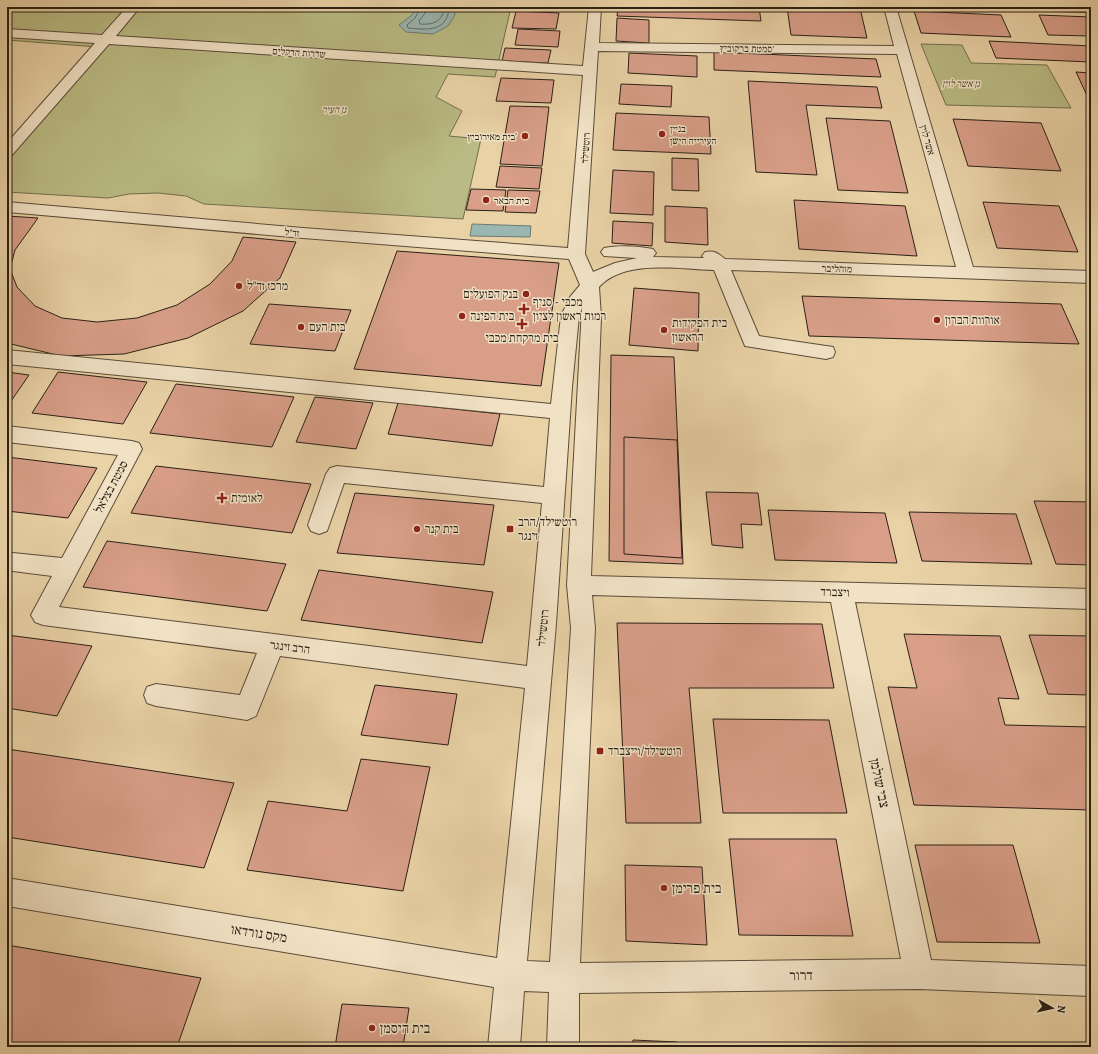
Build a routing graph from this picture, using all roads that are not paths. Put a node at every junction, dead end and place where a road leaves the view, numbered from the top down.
1 (134, 7) edge
2 (595, 7) edge
3 (890, 7) edge
4 (1051, 7) edge
5 (1091, 8) edge
6 (7, 33) edge
7 (106, 40) junction
8 (592, 47) junction
9 (903, 50) junction
10 (591, 71) junction
11 (7, 152) edge
12 (7, 207) edge
13 (610, 252) dead end
14 (576, 254) junction
15 (720, 264) junction
16 (966, 273) junction
17 (1091, 277) edge
18 (590, 287) junction
19 (826, 352) dead end
20 (7, 357) edge
21 (560, 412) junction
22 (7, 434) edge
23 (554, 496) junction
24 (319, 525) dead end
25 (13, 562) dead end
26 (68, 568) junction
27 (579, 585) junction
28 (841, 592) junction
29 (1091, 599) edge
30 (43, 616) joint
31 (272, 645) junction
32 (538, 679) junction
33 (156, 695) dead end
34 (7, 892) edge
35 (919, 974) junction
36 (510, 975) junction
37 (564, 978) junction
38 (1091, 981) edge
39 (504, 1047) edge
40 (563, 1047) edge

1 - 7 street
2 - 8 street, רוטשילד
3 - 9 street, אשר לוין
4 - 5 street
6 - 7 street, שדרות הדקלים
7 - 10 street, שדרות הדקלים
7 - 11 street
8 - 9 street, סמטת ברקוביץ'
8 - 10 street, רוטשילד
9 - 16 street, אשר לוין
10 - 14 street, רוטשילד
12 - 14 street, זד"ל
13 - 15 street
14 - 18 street, רוטשילד
15 - 16 street, מוהליבר
15 - 18 street, מוהליבר
15 - 19 street
16 - 17 street, מוהליבר
18 - 21 street, רוטשילד
18 - 27 street, רוטשילד
20 - 21 street
21 - 23 street, רוטשילד
22 - 26 street, סמטת בצלאל
23 - 24 street
23 - 32 street, רוטשילד
25 - 26 street
26 - 30 street, סמטת בצלאל
27 - 28 street, ויצברד
27 - 37 street, רוטשילד
28 - 29 street, ויצברד
28 - 35 street, צבי שולמן
30 - 31 street, הרב זינגר
31 - 32 street, הרב זינגר
31 - 33 street
32 - 36 street, רוטשילד
34 - 36 street, מקס נורדאו
35 - 37 street, דרור
35 - 38 street, דרור
36 - 37 street, דרור
36 - 39 street, רוטשילד
37 - 40 street, רוטשילד

